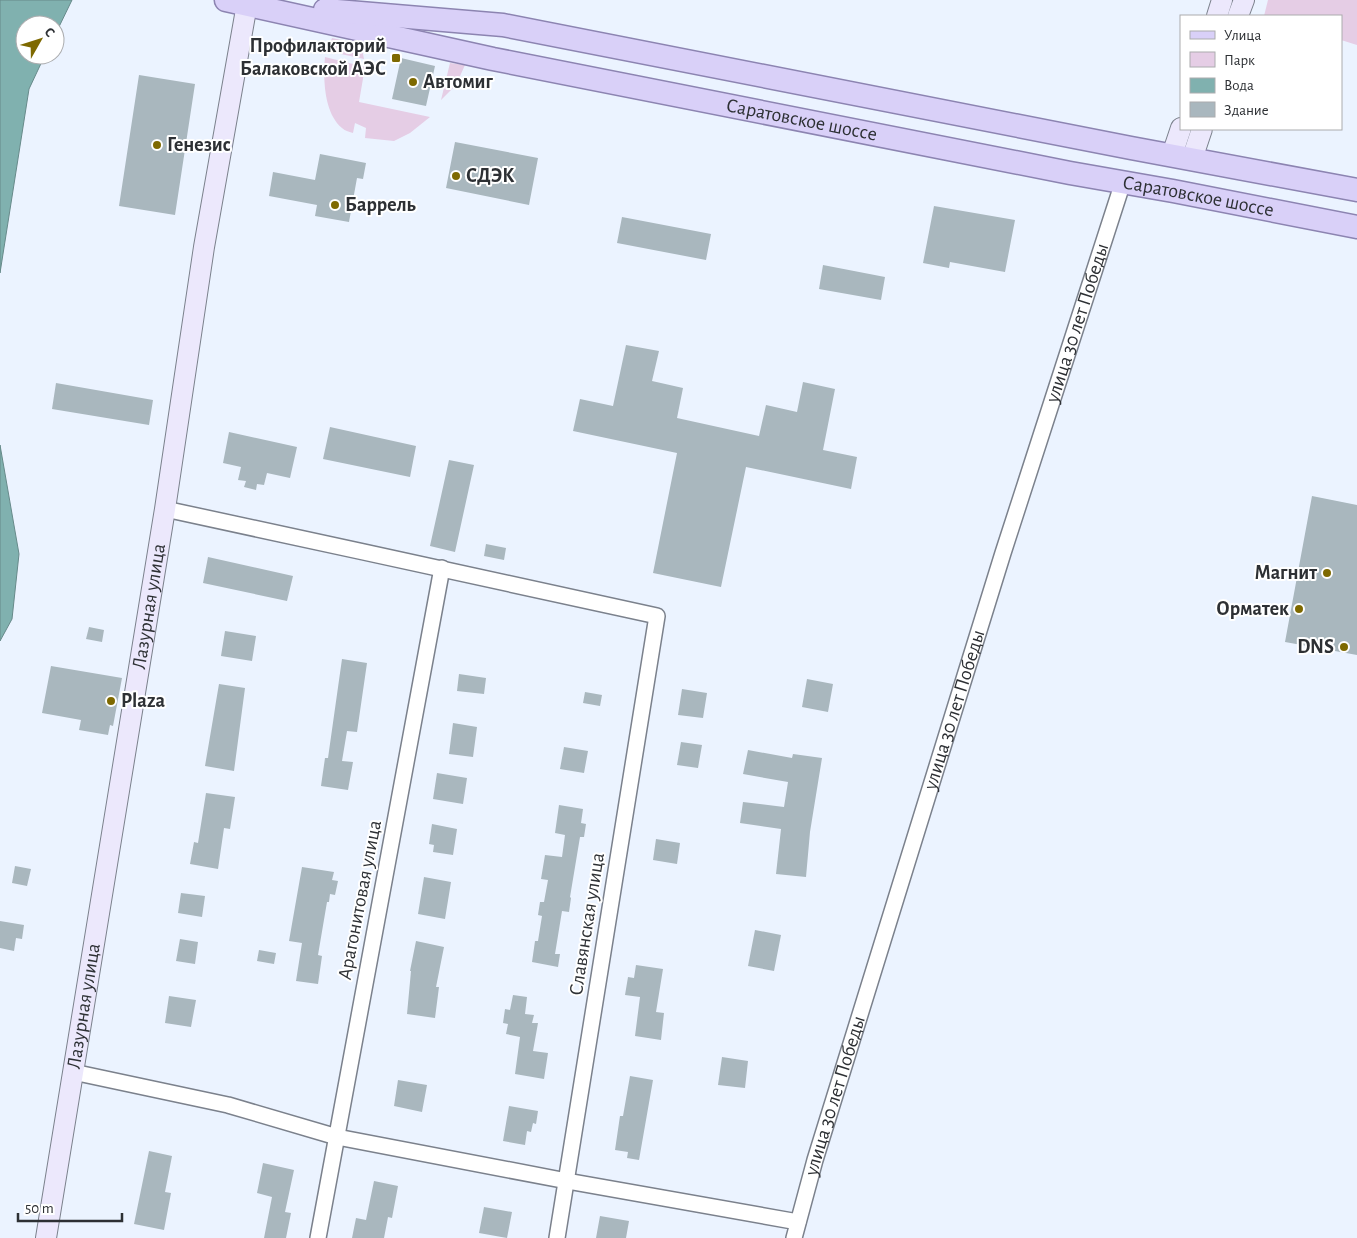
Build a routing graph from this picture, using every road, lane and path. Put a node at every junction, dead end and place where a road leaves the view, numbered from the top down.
1 (1222, 0) edge
2 (1244, 0) edge
3 (236, 2) edge
4 (1217, 15) edge
5 (1238, 15) edge
6 (376, 23) junction
7 (1181, 130) edge
8 (1201, 130) edge
9 (1182, 157) junction
10 (1124, 182) junction
11 (1357, 190) edge
12 (1173, 191) junction
13 (1357, 227) edge
14 (166, 509) junction
15 (442, 568) junction
16 (73, 1072) junction
17 (337, 1137) junction
18 (567, 1181) junction
19 (798, 1222) junction
20 (46, 1238) edge
21 (318, 1238) edge
22 (557, 1238) edge
23 (794, 1238) edge

1 - 4 street
2 - 5 street
3 - 6 main road, Саратовское шоссе
3 - 14 street, Лазурная улица
6 - 9 main road, Саратовское шоссе
6 - 10 main road, Саратовское шоссе
7 - 9 street
8 - 9 street
9 - 11 main road, Саратовское шоссе
9 - 12 main road
10 - 12 main road, Саратовское шоссе
10 - 19 street, улица 30 лет Победы
12 - 13 main road, Саратовское шоссе
14 - 15 street
14 - 16 street, Лазурная улица
15 - 17 street, Арагонитовая улица
15 - 18 street, Славянская улица
16 - 17 street
16 - 20 street, Лазурная улица
17 - 18 street
17 - 21 street, Арагонитовая улица
18 - 19 street
18 - 22 street, Славянская улица
19 - 23 street, улица 30 лет Победы

